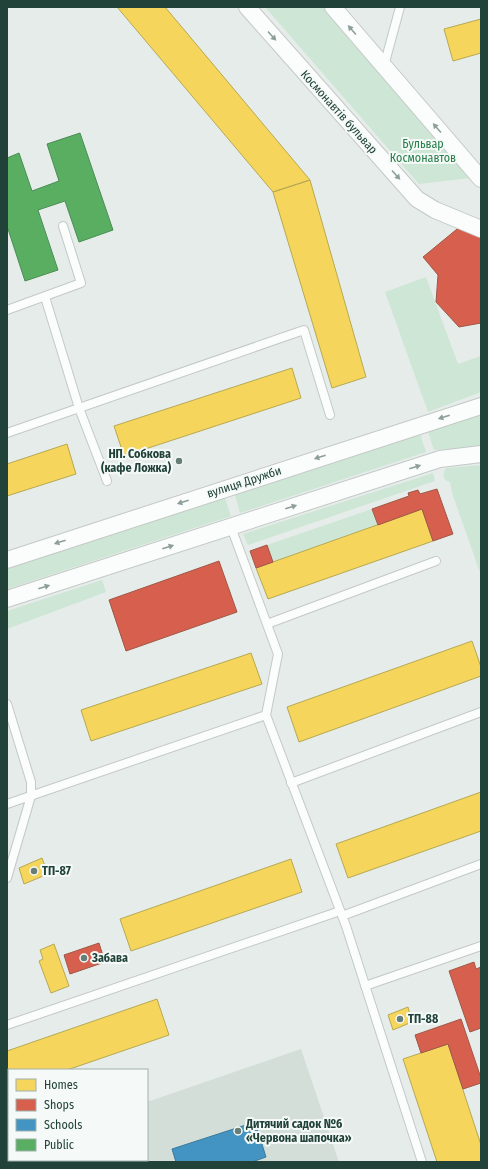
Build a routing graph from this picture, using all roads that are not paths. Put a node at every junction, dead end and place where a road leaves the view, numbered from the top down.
1 (246, 7) edge
2 (333, 7) edge
3 (400, 7) edge
4 (384, 66) junction
5 (481, 179) edge
6 (63, 226) dead end
7 (481, 229) edge
8 (45, 297) junction
9 (7, 310) edge
10 (481, 406) edge
11 (79, 408) junction
12 (330, 415) dead end
13 (7, 433) edge
14 (481, 454) edge
15 (107, 481) dead end
16 (231, 527) junction
17 (7, 560) edge
18 (436, 561) dead end
19 (7, 599) edge
20 (267, 624) junction
21 (7, 704) edge
22 (481, 712) edge
23 (266, 715) junction
24 (291, 783) junction
25 (31, 796) junction
26 (7, 804) edge
27 (481, 864) edge
28 (7, 878) edge
29 (341, 913) junction
30 (481, 946) edge
31 (365, 986) junction
32 (7, 1025) edge
33 (422, 1162) edge

1 -> 7 street, Космонавтів бульвар
4 -> 2 street
3 - 4 lane
5 -> 4 street
6 - 8 lane
8 - 9 lane
8 - 11 lane
10 -> 17 street, вулиця Дружби
11 - 12 lane
11 - 13 lane
11 - 15 lane
16 -> 14 street
19 -> 16 street
16 - 20 lane
18 - 20 lane
20 - 23 lane
21 - 25 lane
22 - 24 lane
23 - 24 lane
23 - 25 lane
24 - 29 lane
25 - 26 lane
25 - 28 lane
27 - 29 lane
29 - 31 lane
29 - 32 lane
30 - 31 lane
31 - 33 lane

